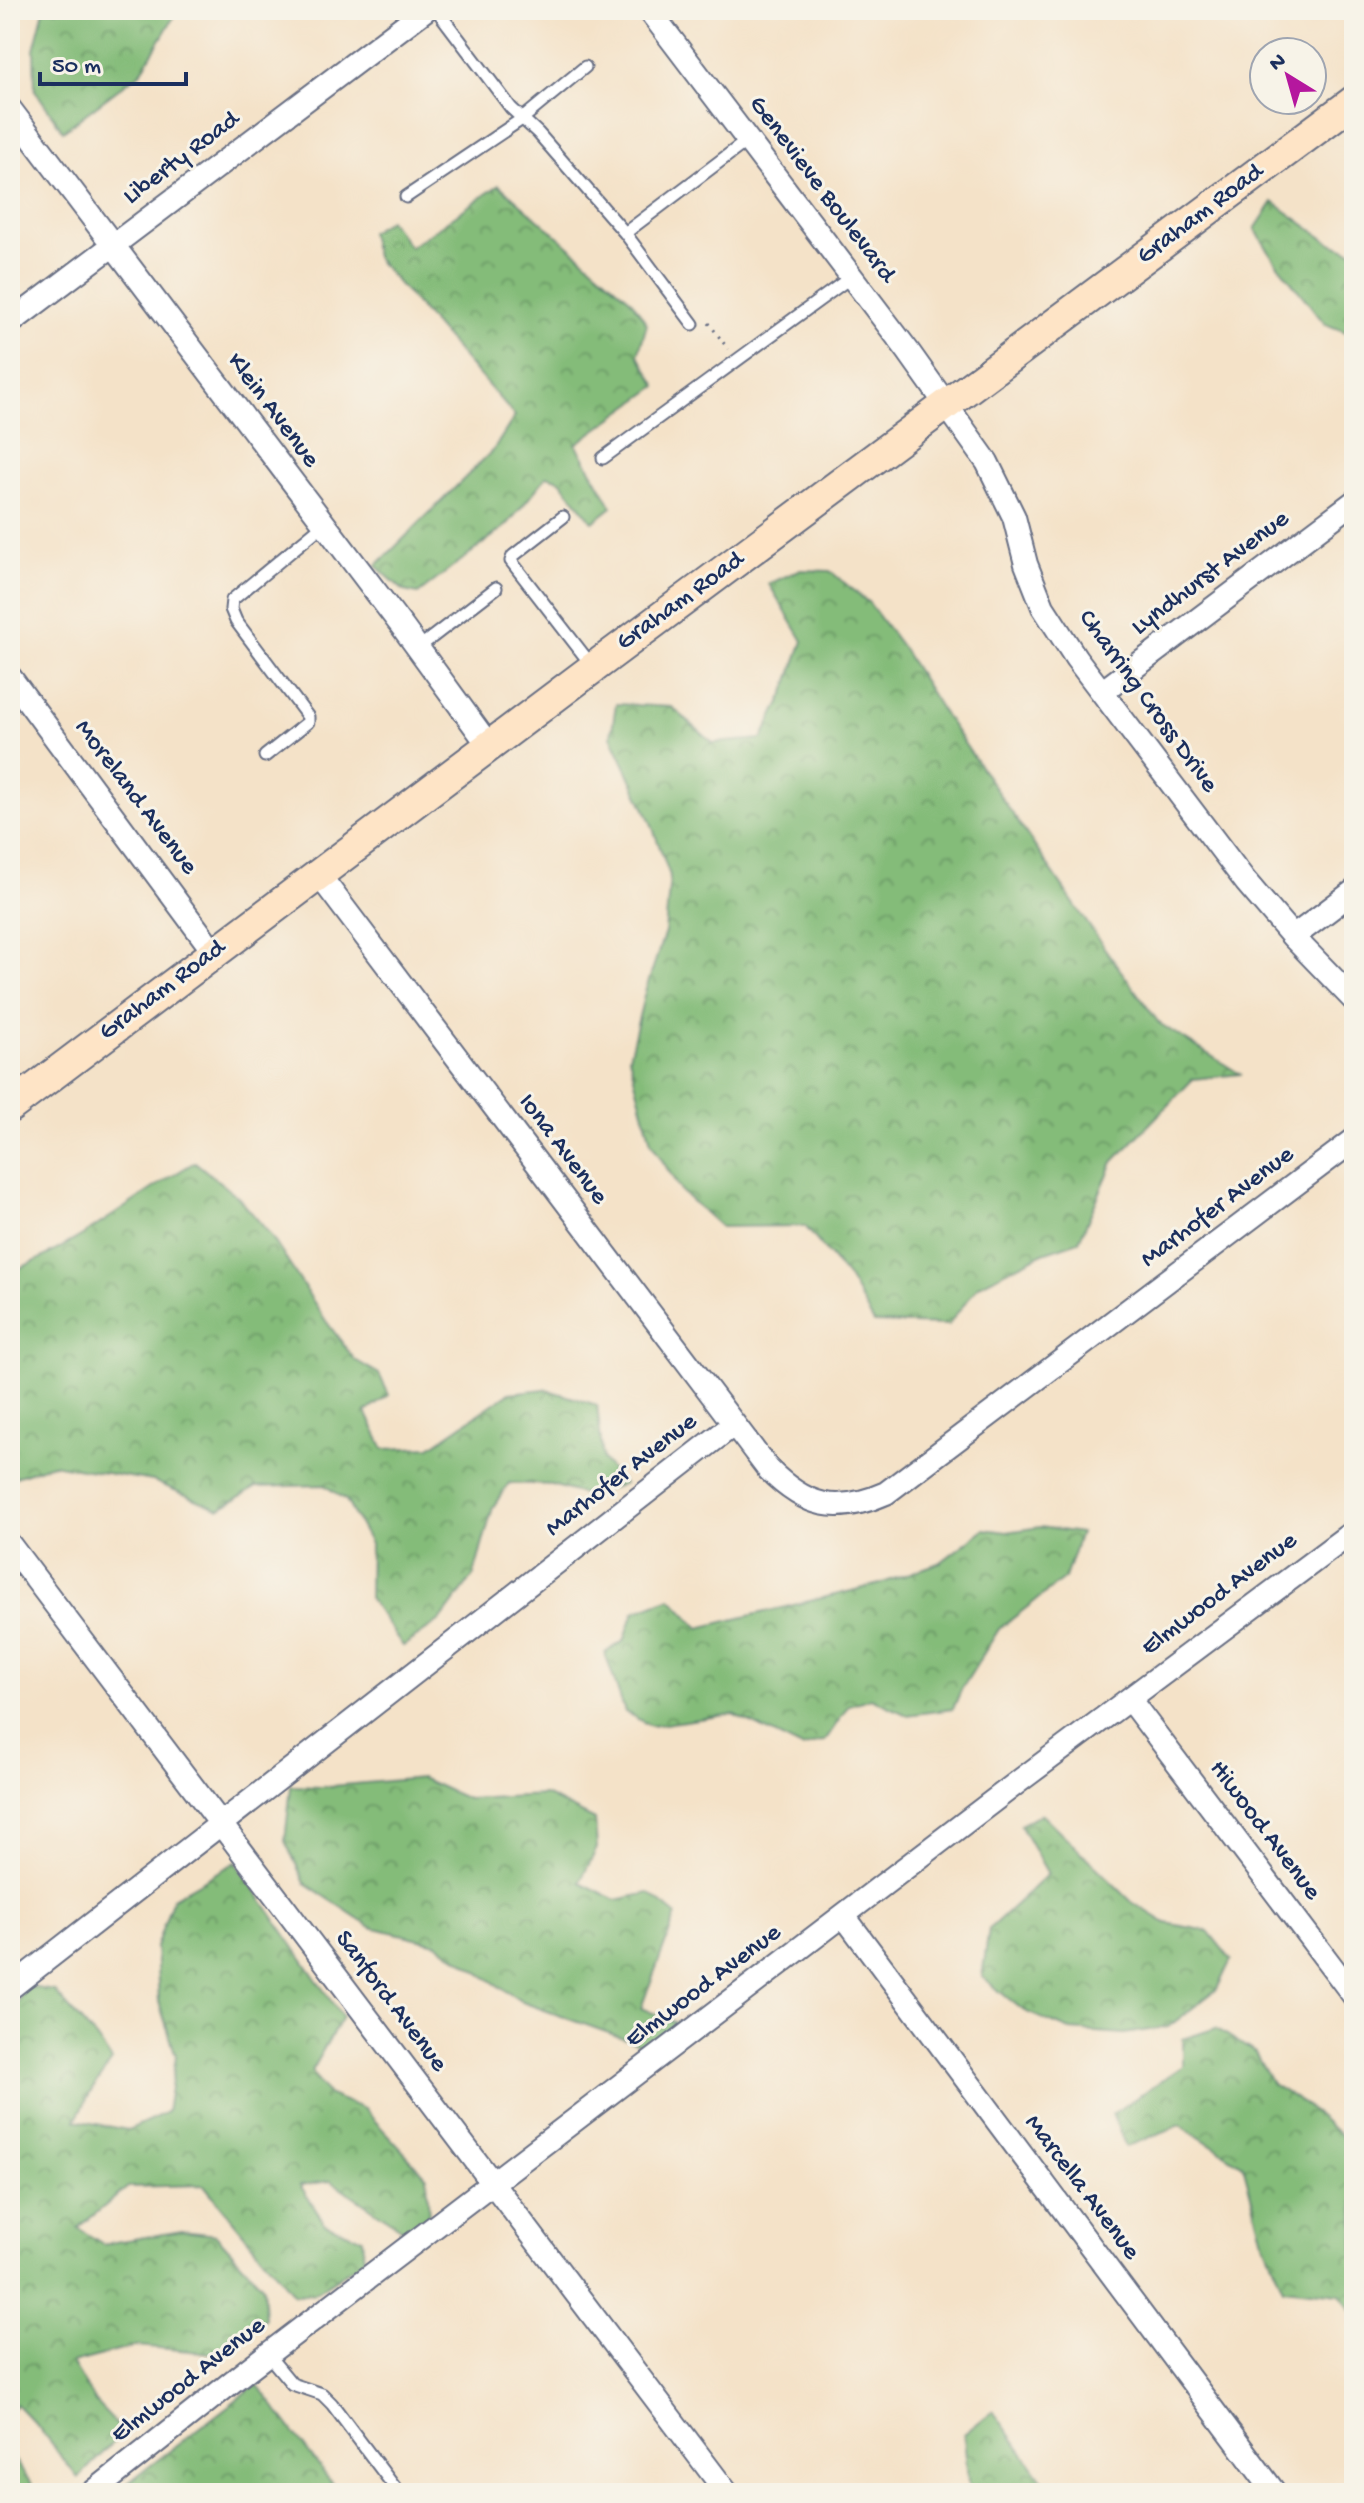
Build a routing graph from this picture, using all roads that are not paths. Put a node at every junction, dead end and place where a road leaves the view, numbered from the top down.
1 (425, 10) edge
2 (437, 10) edge
3 (649, 10) edge
4 (585, 67) dead end
5 (1354, 101) edge
6 (10, 109) edge
7 (522, 119) junction
8 (748, 140) junction
9 (406, 197) dead end
10 (625, 233) junction
11 (114, 245) junction
12 (851, 277) junction
13 (10, 323) edge
14 (693, 324) road end
15 (947, 405) junction
16 (603, 458) dead end
17 (1354, 502) edge
18 (563, 517) dead end
19 (324, 524) junction
20 (496, 588) dead end
21 (418, 648) junction
22 (593, 668) junction
23 (10, 677) edge
24 (1103, 691) junction
25 (490, 747) junction
26 (265, 756) dead end
27 (319, 875) junction
28 (1354, 891) edge
29 (1293, 937) junction
30 (214, 952) junction
31 (1354, 1000) edge
32 (13, 1096) edge
33 (1354, 1140) edge
34 (733, 1425) junction
35 (1354, 1531) edge
36 (10, 1545) edge
37 (1130, 1700) junction
38 (219, 1824) junction
39 (844, 1916) junction
40 (10, 1988) edge
41 (1354, 1996) edge
42 (492, 2184) junction
43 (268, 2355) junction
44 (92, 2493) edge
45 (399, 2493) edge
46 (727, 2493) edge
47 (1275, 2493) edge

1 - 11 street, Liberty Road
2 - 7 lane
3 - 8 street, Genevieve Boulevard
4 - 7 lane
5 - 15 main road, Graham Road
6 - 11 street, Klein Avenue
7 - 9 lane
7 - 10 lane
8 - 10 lane
8 - 12 street, Genevieve Boulevard
10 - 14 lane
11 - 13 street, Liberty Road
11 - 19 street, Klein Avenue
12 - 15 street, Genevieve Boulevard
12 - 16 lane
15 - 22 main road, Graham Road
15 - 24 street, Charring Cross Drive
17 - 24 street, Lyndhurst Avenue
18 - 22 lane
19 - 21 street, Klein Avenue
19 - 26 lane
20 - 21 lane
21 - 25 street, Klein Avenue
22 - 25 main road, Graham Road
23 - 30 street, Moreland Avenue
24 - 29 street, Charring Cross Drive
25 - 27 main road, Graham Road
27 - 30 main road, Graham Road
27 - 34 street, Iona Avenue
28 - 29 street
29 - 31 street, Charring Cross Drive
30 - 32 main road, Graham Road
33 - 34 street, Marhofer Avenue
34 - 38 street, Marhofer Avenue
35 - 37 street, Elmwood Avenue
36 - 38 street, Sanford Avenue
37 - 39 street, Elmwood Avenue
37 - 41 street, Hiwood Avenue
38 - 40 street, Marhofer Avenue
38 - 42 street, Sanford Avenue
39 - 42 street, Elmwood Avenue
39 - 47 street, Marcella Avenue
42 - 43 street, Elmwood Avenue
42 - 46 street, Sanford Avenue
43 - 44 street, Elmwood Avenue
43 - 45 lane

